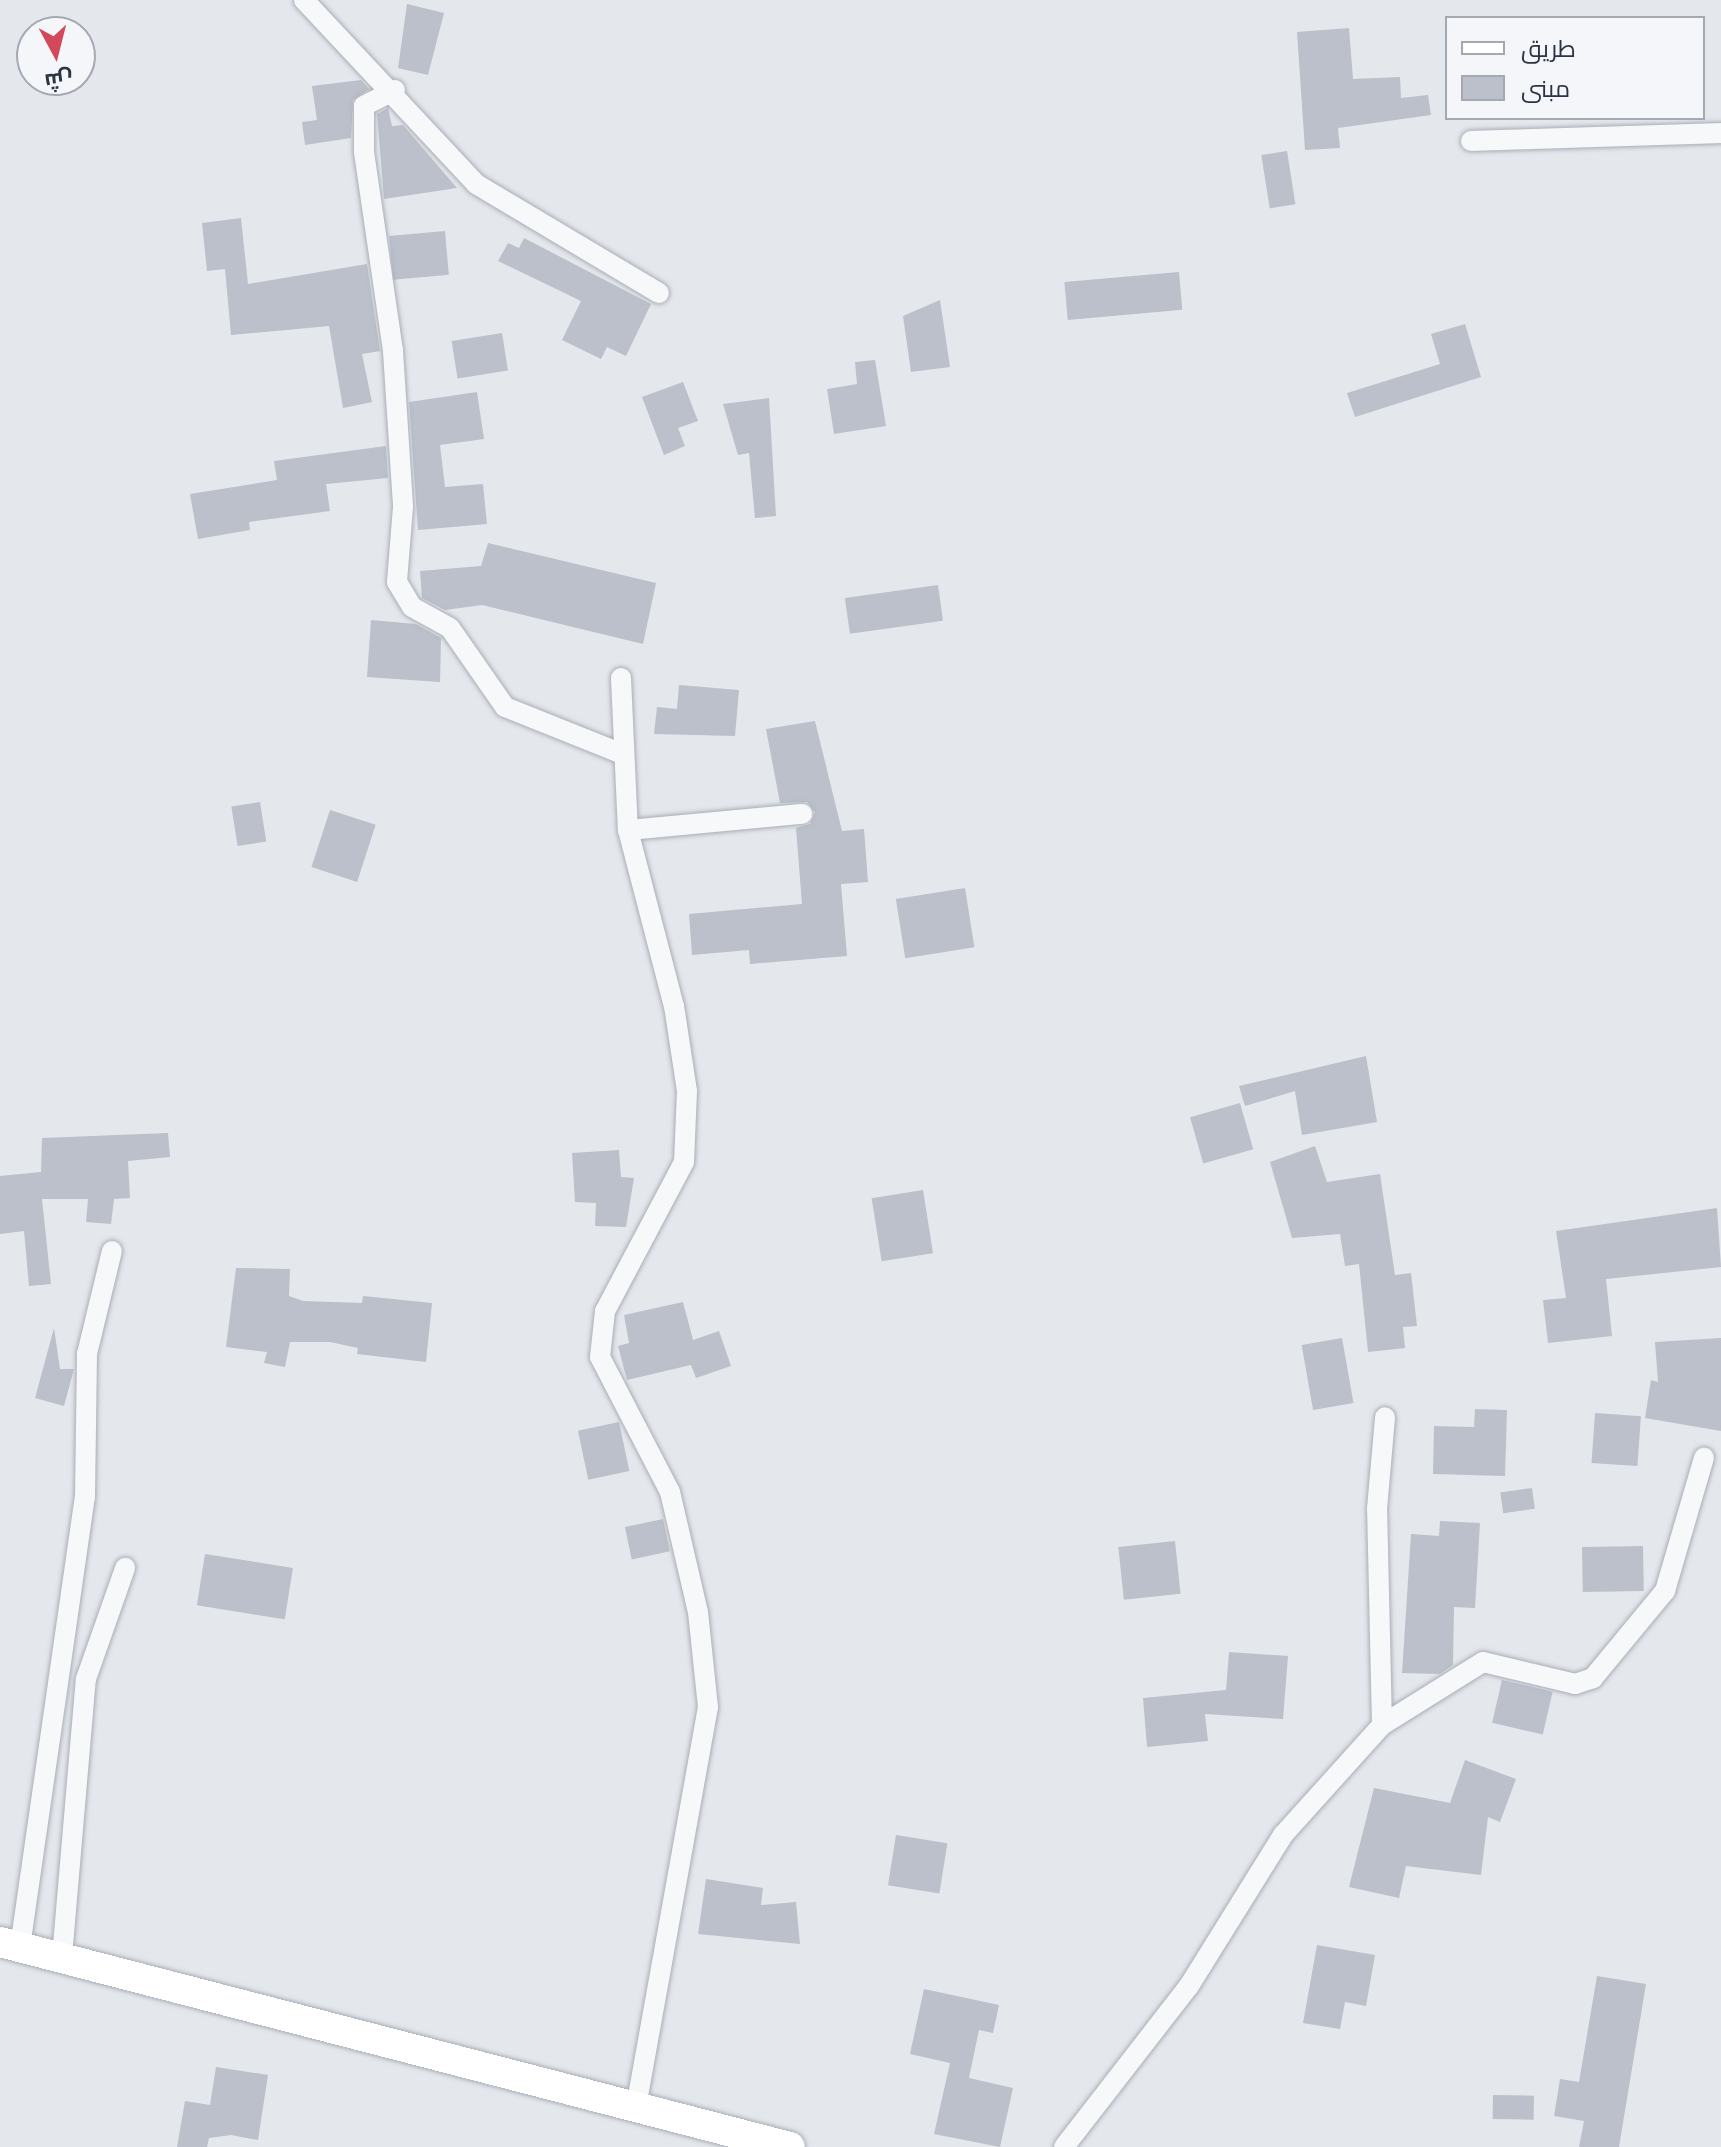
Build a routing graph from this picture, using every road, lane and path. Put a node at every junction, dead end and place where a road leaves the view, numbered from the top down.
1 (304, 0) edge
2 (395, 90) junction
3 (1721, 133) edge
4 (1471, 141) dead end
5 (659, 293) dead end
6 (621, 678) dead end
7 (620, 753) junction
8 (802, 814) dead end
9 (628, 830) junction
10 (112, 1251) dead end
11 (1385, 1417) dead end
12 (1704, 1458) dead end
13 (125, 1568) dead end
14 (1382, 1725) junction
15 (10, 1944) edge
16 (62, 1957) junction
17 (636, 2107) junction
18 (790, 2147) edge
19 (1064, 2147) edge

1 - 2 street
2 - 5 street
2 - 7 street
3 - 4 street
6 - 7 street
7 - 9 street
8 - 9 street
9 - 17 street
10 - 15 street
11 - 14 street
12 - 14 street
13 - 16 street
14 - 19 street
15 - 16 main road
16 - 17 main road
17 - 18 main road

